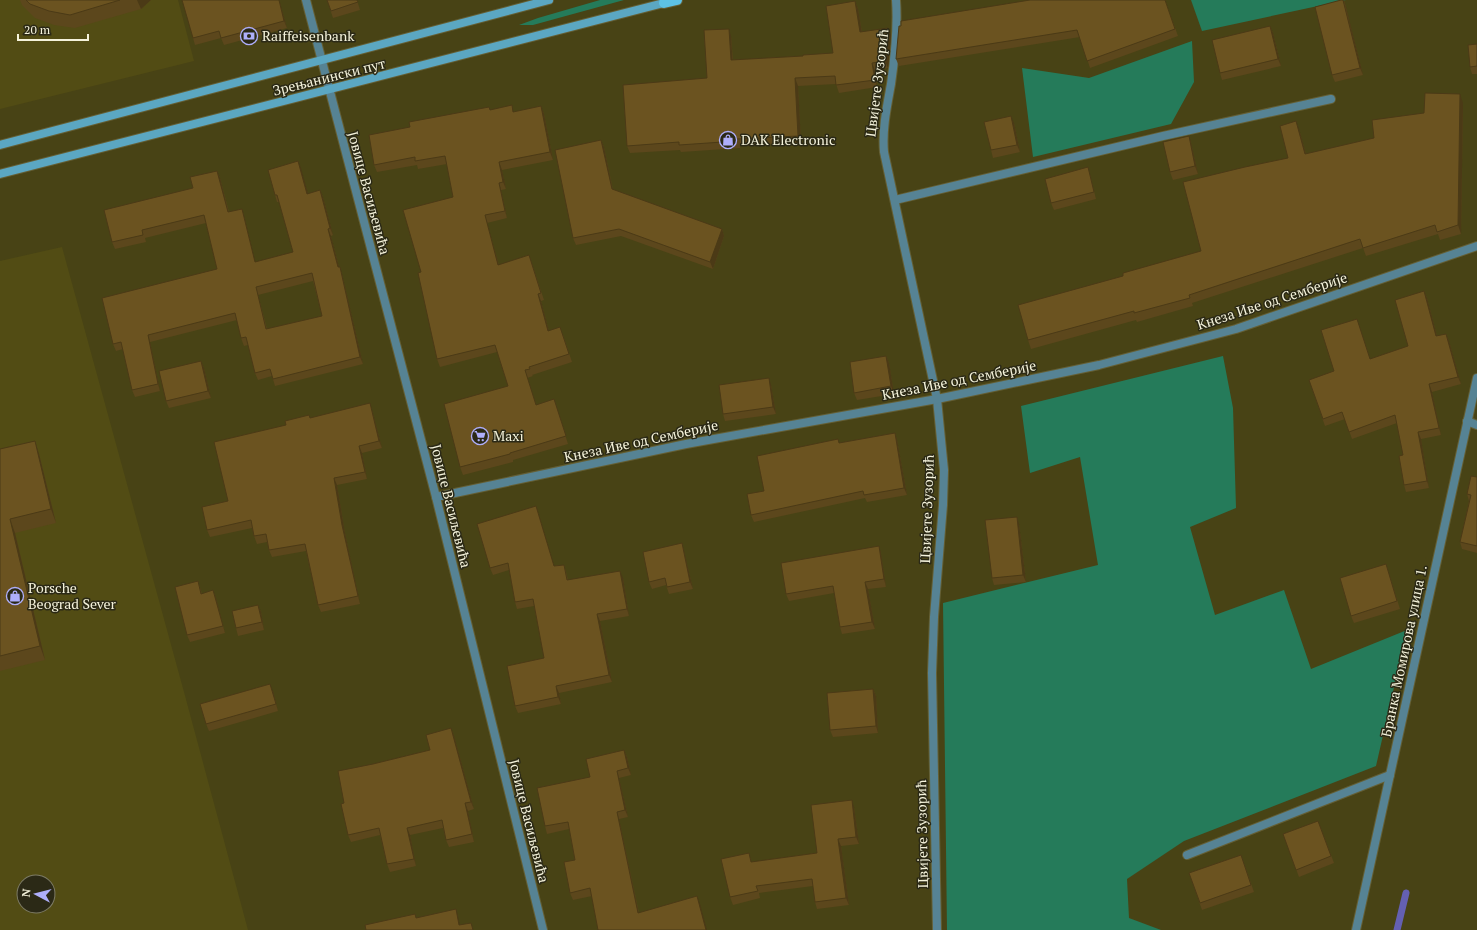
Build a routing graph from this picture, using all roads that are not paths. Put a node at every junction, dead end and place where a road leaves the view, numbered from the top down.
1 (306, 0) edge
2 (549, 0) edge
3 (677, 0) edge
4 (896, 0) edge
5 (668, 1) edge
6 (322, 60) junction
7 (329, 90) junction
8 (1331, 99) dead end
9 (0, 145) edge
10 (0, 174) edge
11 (894, 200) junction
12 (1477, 246) edge
13 (1477, 378) edge
14 (937, 399) junction
15 (1468, 421) junction
16 (1477, 425) edge
17 (436, 497) junction
18 (1390, 775) junction
19 (1187, 855) dead end
20 (543, 930) edge
21 (937, 930) edge
22 (1356, 930) edge

1 - 6 street, Јовице Васиљевића
2 - 6 main road, Зрењанински пут
3 - 5 main road
4 - 11 street, Цвијете Зузорић
5 - 7 main road, Зрењанински пут
6 - 7 street, Јовице Васиљевића
6 - 9 main road, Зрењанински пут
7 - 10 main road, Зрењанински пут
7 - 17 street, Јовице Васиљевића
8 - 11 street
11 - 14 street, Цвијете Зузорић
12 - 14 street, Кнеза Иве од Семберије
13 - 15 street, Бранка Момирова улица 1.
14 - 17 street, Кнеза Иве од Семберије
14 - 21 street, Цвијете Зузорић
15 - 16 street
15 - 18 street, Бранка Момирова улица 1.
17 - 20 street, Јовице Васиљевића
18 - 19 street
18 - 22 street, Бранка Момирова улица 1.

